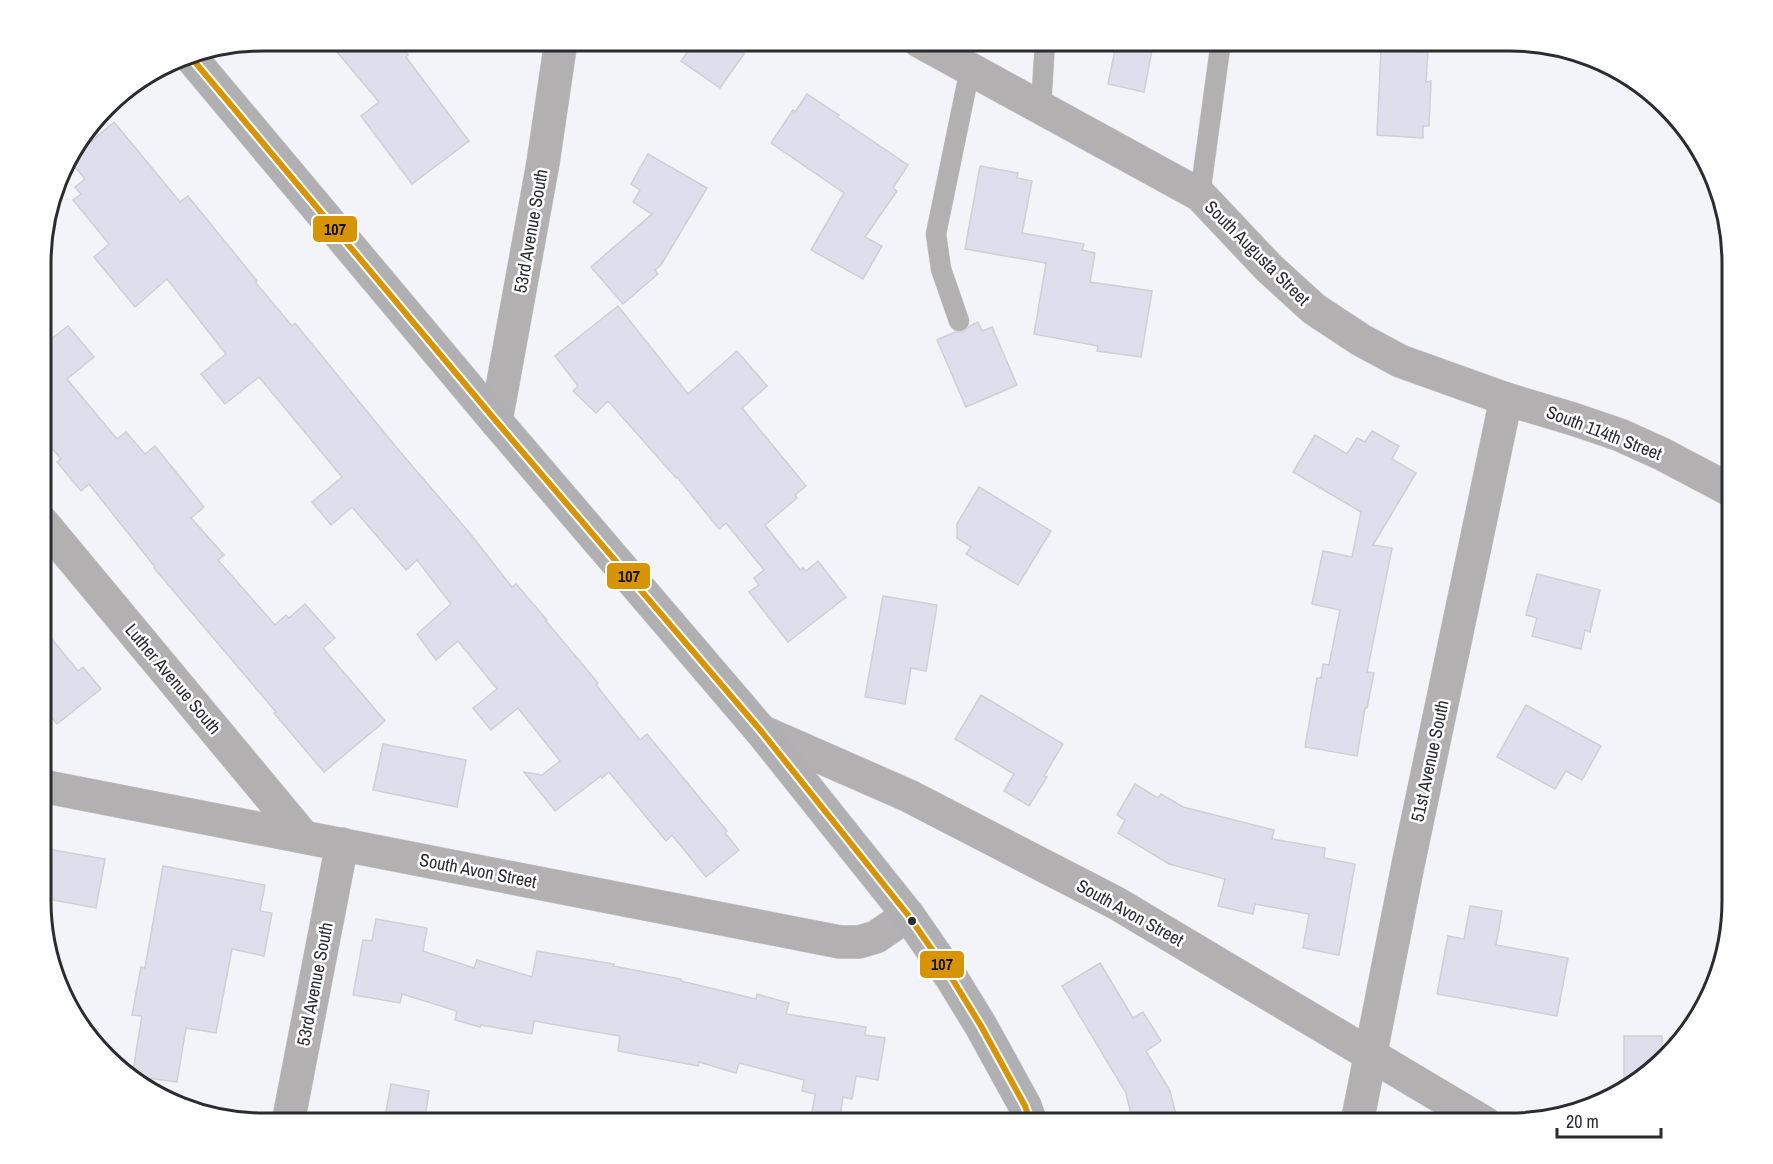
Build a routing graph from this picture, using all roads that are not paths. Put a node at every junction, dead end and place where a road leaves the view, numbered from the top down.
1 (559, 51) edge
2 (939, 51) edge
3 (1044, 51) edge
4 (1220, 51) edge
5 (195, 62) edge
6 (970, 69) junction
7 (1041, 107) junction
8 (1200, 195) junction
9 (959, 321) dead end
10 (1506, 399) junction
11 (496, 421) junction
12 (1722, 486) edge
13 (51, 533) edge
14 (761, 731) junction
15 (51, 788) edge
16 (303, 836) junction
17 (342, 844) junction
18 (908, 915) junction
19 (1372, 1054) junction
20 (290, 1113) edge
21 (1027, 1113) edge
22 (1359, 1113) edge
23 (1469, 1113) edge

1 - 11 street, 53rd Avenue South
2 - 6 street, South Augusta Street
3 - 7 lane
4 - 8 lane
5 - 11 street
6 - 7 street, South Augusta Street
6 - 9 lane
7 - 8 street, South Augusta Street
8 - 10 street, South Augusta Street
10 - 12 street, South 114th Street
10 - 19 street, 51st Avenue South
11 - 14 street
13 - 16 street, Luther Avenue South
14 - 18 street
14 - 19 street, South Avon Street
15 - 16 street, South Avon Street
16 - 17 street, South Avon Street
17 - 18 street, South Avon Street
17 - 20 street, 53rd Avenue South
18 - 21 street
19 - 22 street, 51st Avenue South
19 - 23 street, South Avon Street

